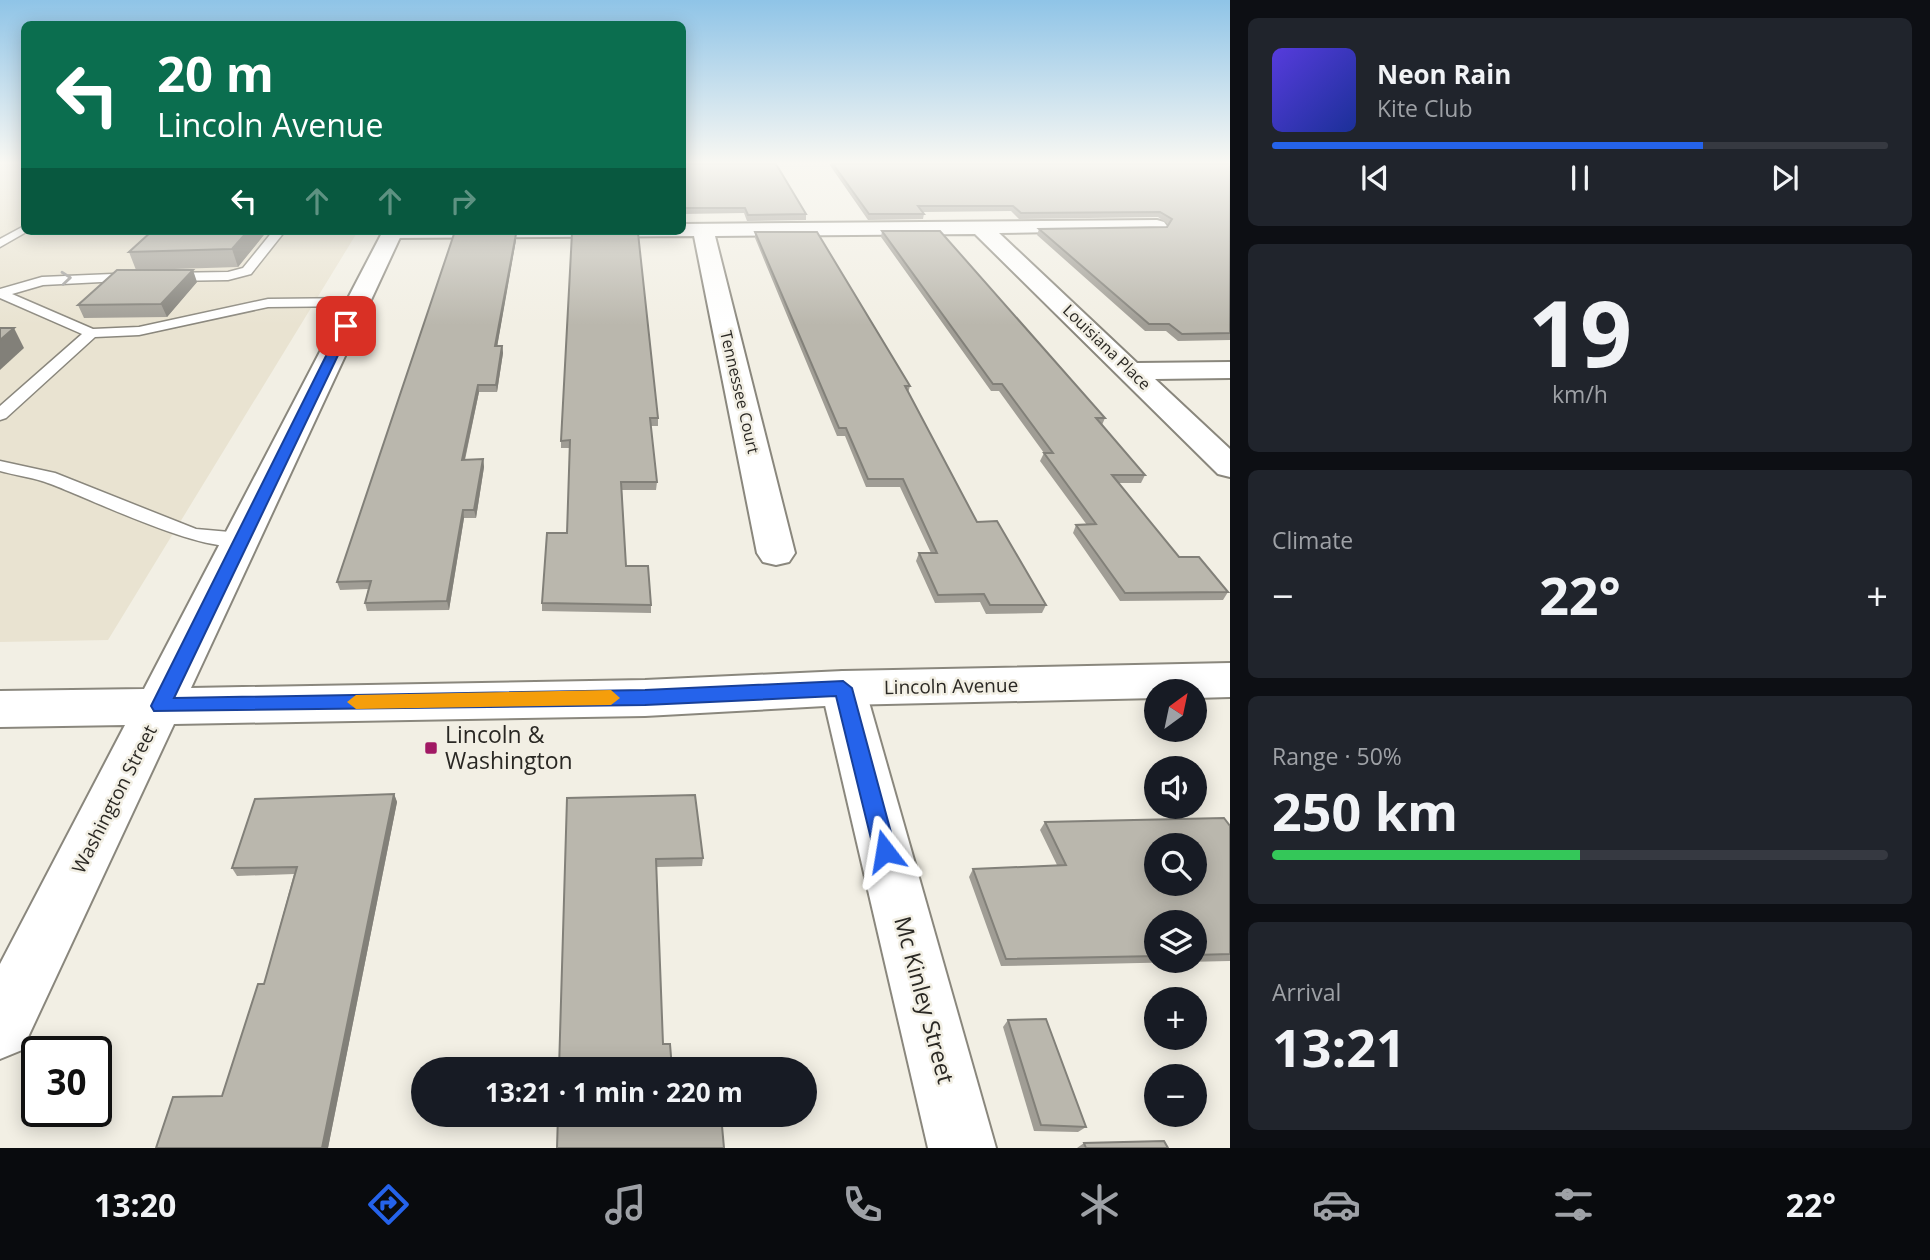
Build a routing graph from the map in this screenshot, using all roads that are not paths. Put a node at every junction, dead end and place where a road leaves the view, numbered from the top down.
1 (1157, 226) edge
2 (982, 229) junction
3 (21, 231) edge
4 (686, 232) edge
5 (704, 232) junction
6 (276, 235) edge
7 (392, 235) edge
8 (0, 244) edge
9 (145, 277) edge
10 (159, 277) edge
11 (0, 293) edge
12 (358, 302) junction
13 (91, 333) junction
14 (1230, 370) edge
15 (1133, 371) junction
16 (0, 415) edge
17 (0, 466) edge
18 (1230, 467) edge
19 (241, 539) junction
20 (776, 553) dead end
21 (1230, 680) edge
22 (843, 688) junction
23 (161, 706) junction
24 (0, 709) edge
25 (0, 1028) edge
26 (962, 1148) edge

1 - 2 street
2 - 5 street
2 - 15 street, Louisiana Place
3 - 8 lane
4 - 5 street
5 - 20 street, Tennessee Court
6 - 10 lane
7 - 12 street, Washington Street
11 -> 9 lane
11 - 13 lane
12 - 13 lane
12 - 19 street, Washington Street
13 - 16 lane
14 - 15 street
15 - 18 street, Louisiana Place
17 - 19 lane
19 - 23 street, Washington Street
21 - 22 street, Lincoln Avenue
22 - 23 street, Lincoln Avenue
22 - 26 street, Mc Kinley Street
23 - 24 street, Lincoln Avenue
23 - 25 street, Washington Street

